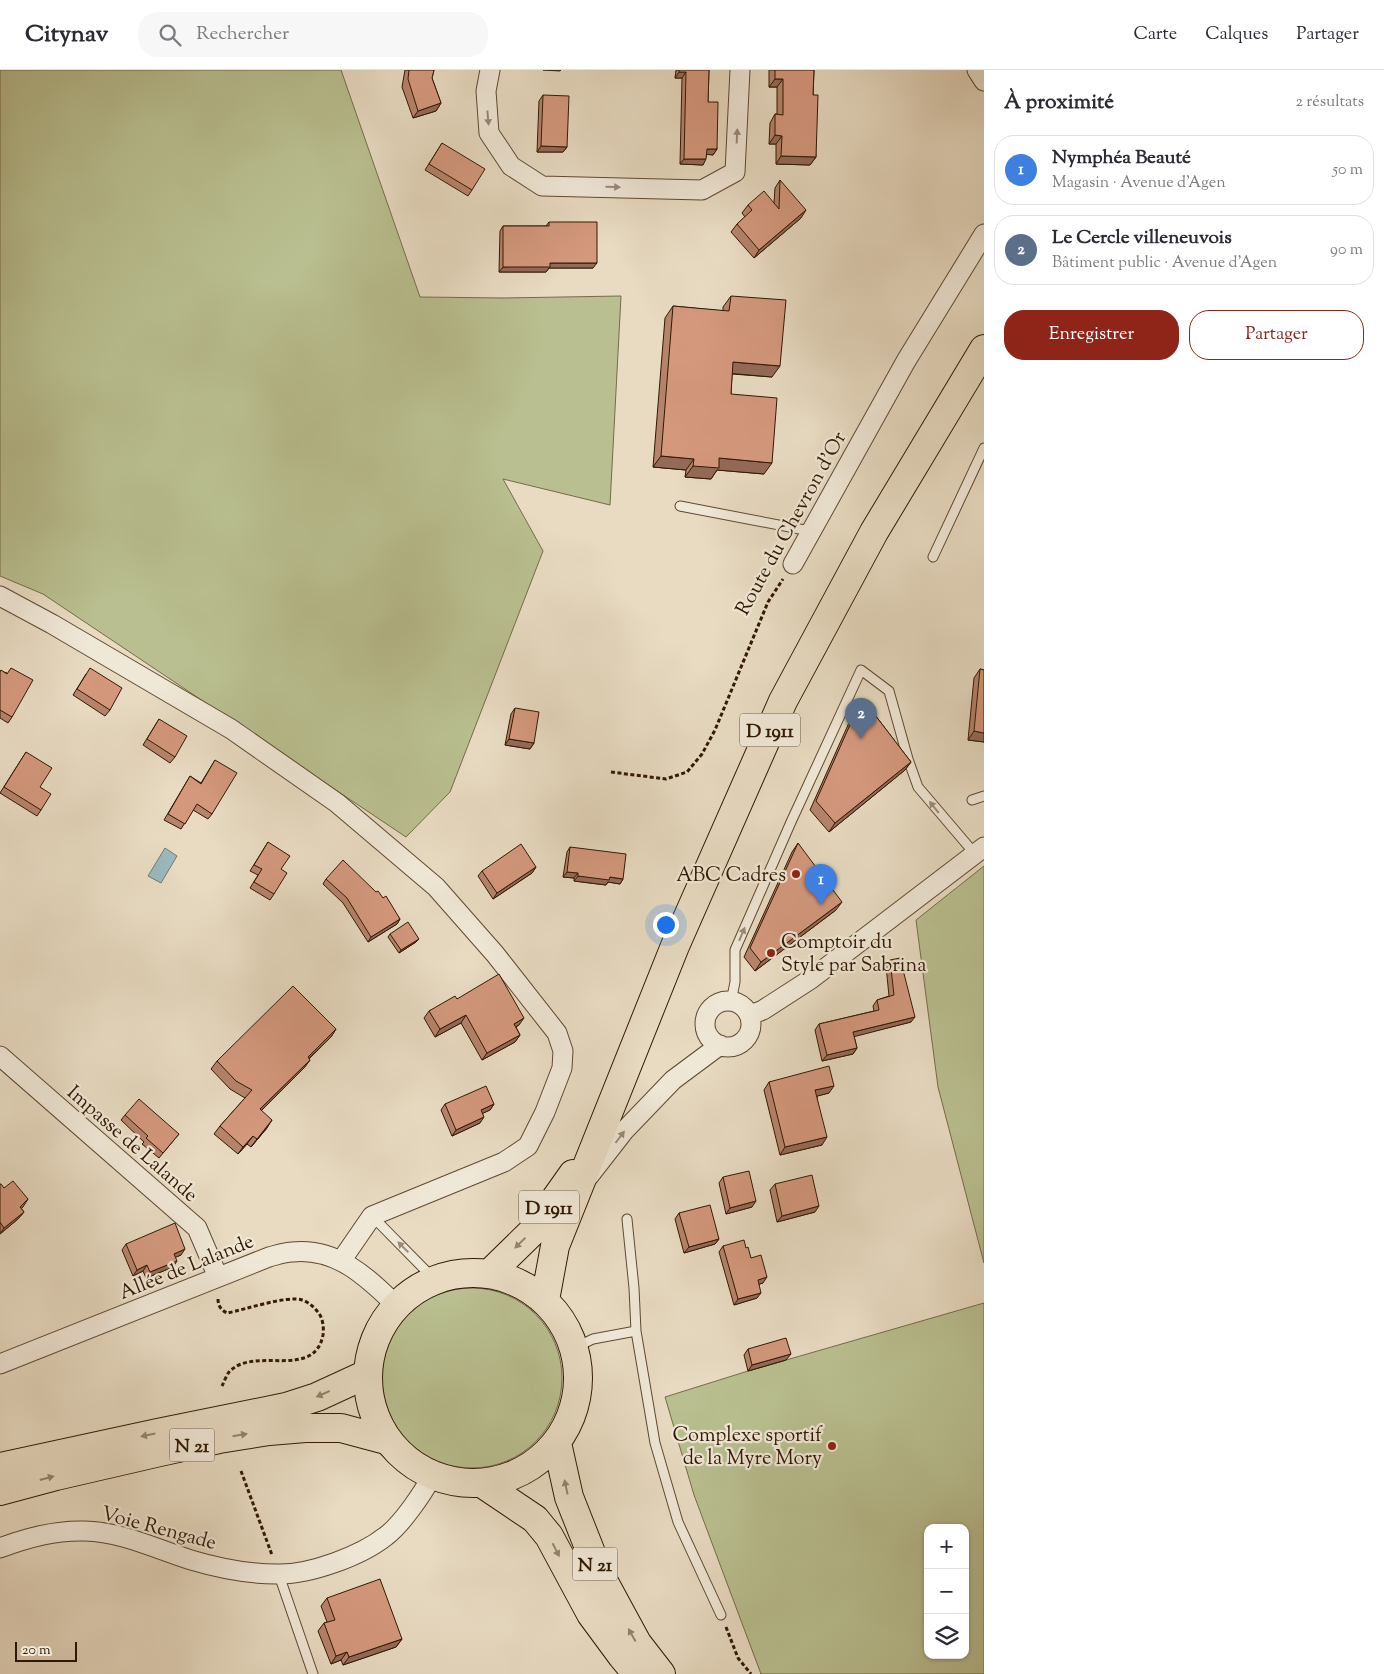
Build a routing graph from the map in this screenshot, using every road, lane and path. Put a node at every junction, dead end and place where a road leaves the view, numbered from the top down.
1 (490, 70) edge
2 (740, 70) edge
3 (977, 70) edge
4 (984, 81) edge
5 (984, 234) edge
6 (984, 349) edge
7 (984, 448) edge
8 (680, 506) dead end
9 (810, 531) junction
10 (933, 557) dead end
11 (793, 564) joint
12 (0, 596) edge
13 (611, 772) dead end
14 (984, 796) edge
15 (972, 800) dead end
16 (979, 851) edge
17 (731, 1002) junction
18 (750, 1015) junction
19 (720, 1045) junction
20 (0, 1056) edge
21 (601, 1134) junction
22 (579, 1188) junction
23 (372, 1216) junction
24 (627, 1219) dead end
25 (342, 1261) junction
26 (490, 1273) junction
27 (218, 1277) junction
28 (434, 1279) junction
29 (545, 1300) junction
30 (396, 1305) junction
31 (636, 1332) junction
32 (574, 1348) junction
33 (0, 1364) edge
34 (367, 1374) junction
35 (222, 1386) dead end
36 (386, 1440) junction
37 (557, 1443) junction
38 (0, 1467) edge
39 (241, 1471) dead end
40 (432, 1476) junction
41 (483, 1484) junction
42 (0, 1491) edge
43 (0, 1548) edge
44 (279, 1574) junction
45 (721, 1615) joint
46 (313, 1674) edge
47 (637, 1674) edge
48 (661, 1674) edge
49 (751, 1674) edge

1 -> 2 street
3 - 4 street
5 - 9 street, Route du Chevron d'Or
6 - 21 main road, D 1911
7 - 10 lane
8 - 9 lane
9 - 11 street, Route du Chevron d'Or
11 - 13 path, Route du Chevron d'Or
12 - 23 street
14 - 15 lane
16 - 17 lane
16 - 18 street
17 - 18 street
17 - 19 street
18 - 19 street
22 -> 19 street
20 - 27 street, Impasse de Lalande
21 - 22 main road, D 1911
21 -> 26 main road, D 1911
22 - 29 main road, D 1911
23 - 25 street
28 -> 23 lane
24 - 31 lane
25 - 27 street, Allée de Lalande
25 - 30 street, Allée de Lalande
26 - 28 main road
26 - 29 main road
27 - 33 street, Allée de Lalande
27 - 35 path
28 - 30 main road
29 - 32 main road
30 - 34 main road
31 - 32 lane
31 - 45 lane
32 - 37 main road
34 - 36 main road
34 -> 38 main road, N 21
36 - 40 main road
42 -> 36 main road, N 21
37 - 41 main road
48 -> 37 main road, N 21
39 - 44 path
40 - 41 main road
40 - 44 street, Voie Rengade
41 -> 47 main road, N 21
43 - 44 street, Voie Rengade
44 - 46 lane
45 - 49 path

